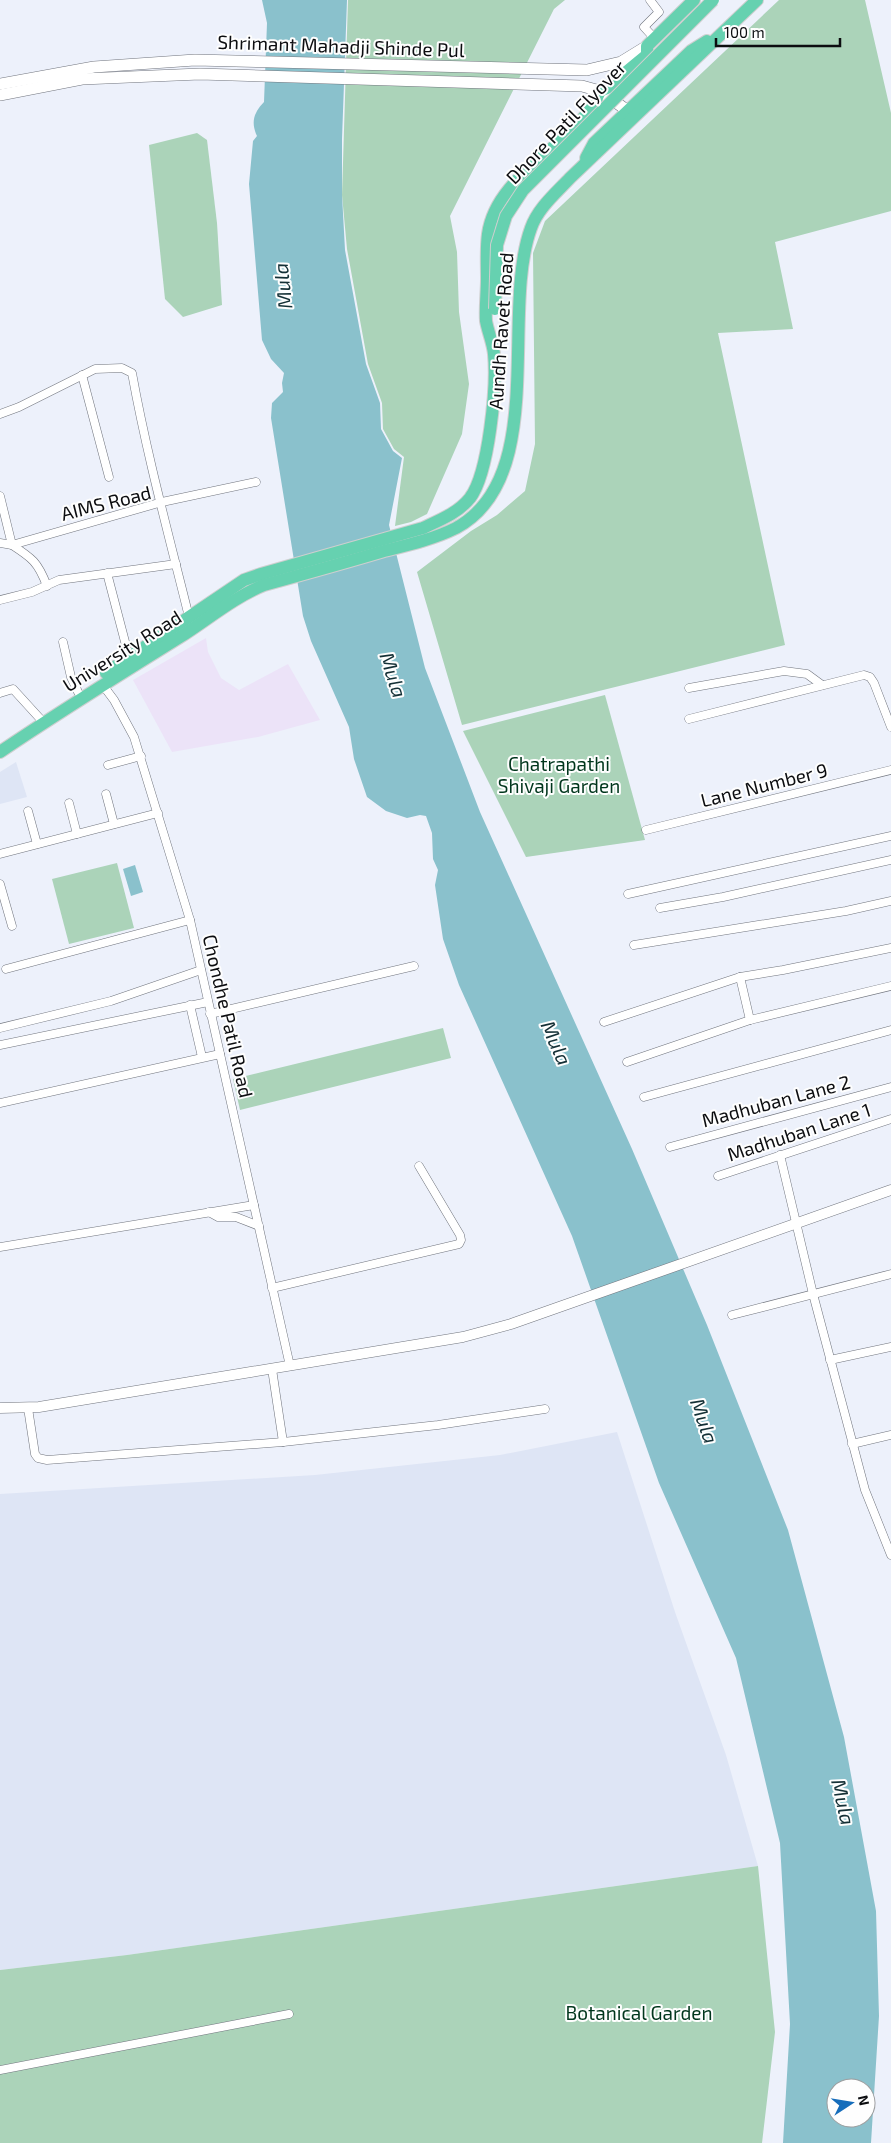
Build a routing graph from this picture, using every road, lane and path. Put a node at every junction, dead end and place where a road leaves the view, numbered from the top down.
1 (650, 0) edge
2 (694, 0) edge
3 (713, 0) edge
4 (757, 0) edge
5 (727, 30) junction
6 (651, 42) junction
7 (95, 72) junction
8 (81, 74) junction
9 (0, 84) edge
10 (600, 91) junction
11 (0, 95) edge
12 (628, 111) junction
13 (580, 169) junction
14 (494, 354) junction
15 (82, 375) junction
16 (0, 414) edge
17 (109, 477) dead end
18 (256, 482) dead end
19 (0, 496) edge
20 (162, 502) junction
21 (424, 534) junction
22 (4, 544) edge
23 (176, 564) junction
24 (108, 573) junction
25 (47, 586) junction
26 (0, 600) edge
27 (191, 623) junction
28 (63, 642) dead end
29 (129, 657) junction
30 (102, 684) junction
31 (822, 685) junction
32 (689, 688) dead end
33 (78, 692) junction
34 (0, 693) edge
35 (689, 719) dead end
36 (42, 720) junction
37 (891, 727) edge
38 (0, 743) edge
39 (0, 752) edge
40 (141, 756) junction
41 (108, 765) dead end
42 (891, 770) edge
43 (106, 794) dead end
44 (69, 803) dead end
45 (28, 811) dead end
46 (158, 813) junction
47 (114, 824) junction
48 (646, 830) dead end
49 (76, 834) junction
50 (891, 836) edge
51 (37, 844) junction
52 (0, 854) edge
53 (891, 860) edge
54 (0, 884) edge
55 (628, 894) dead end
56 (891, 901) edge
57 (660, 908) dead end
58 (190, 920) junction
59 (12, 926) dead end
60 (634, 945) dead end
61 (891, 948) edge
62 (414, 966) dead end
63 (6, 969) dead end
64 (201, 970) junction
65 (740, 977) junction
66 (891, 986) edge
67 (208, 1002) junction
68 (190, 1005) junction
69 (210, 1014) junction
70 (750, 1020) junction
71 (604, 1022) dead end
72 (0, 1028) edge
73 (891, 1030) edge
74 (0, 1045) edge
75 (220, 1054) junction
76 (202, 1058) junction
77 (626, 1062) dead end
78 (891, 1086) edge
79 (644, 1097) dead end
80 (0, 1103) edge
81 (891, 1119) edge
82 (670, 1147) dead end
83 (780, 1155) junction
84 (419, 1166) dead end
85 (718, 1176) dead end
86 (891, 1190) edge
87 (254, 1205) junction
88 (209, 1212) junction
89 (798, 1223) junction
90 (259, 1226) junction
91 (0, 1247) edge
92 (891, 1274) edge
93 (272, 1288) junction
94 (813, 1294) junction
95 (732, 1315) dead end
96 (891, 1348) edge
97 (830, 1360) junction
98 (290, 1366) junction
99 (272, 1369) junction
100 (0, 1408) edge
101 (28, 1408) junction
102 (546, 1409) dead end
103 (891, 1435) edge
104 (283, 1442) junction
105 (852, 1444) junction
106 (891, 1555) edge
107 (289, 2014) dead end
108 (0, 2070) edge

1 - 6 street
2 - 6 main road
3 - 14 main road, Dhore Patil Flyover, bridge
4 - 5 main road, Aundh Ravet Road
5 - 12 main road
5 - 13 main road, Aundh Ravet Road
6 - 7 main road, Shrimant Mahadji Shinde Pul
6 - 10 main road
7 - 8 main road
7 - 10 main road, Shrimant Mahadji Shinde Pul
8 - 9 main road
8 - 11 main road
10 - 12 main road
10 - 14 main road, Aundh Ravet Road
12 - 13 main road
13 - 21 main road, Aundh Ravet Road
14 - 21 main road, Aundh Ravet Road
15 - 16 street
15 - 17 street
15 - 20 street
18 - 20 street
19 - 22 street
20 - 22 street, AIMS Road
20 - 23 street, AIMS Road
21 - 27 main road, University Road
22 - 25 street
23 - 24 street
23 - 27 street, AIMS Road
24 - 25 street
24 - 29 street
25 - 26 street
27 - 29 main road, University Road
27 - 30 main road, University Road
28 - 33 street
29 - 33 main road, University Road
30 - 36 main road, University Road
30 - 40 street, Chondhe Patil Road
31 - 32 street
31 - 35 street
31 - 37 street
33 - 36 main road, University Road
34 - 36 street
36 - 38 main road, University Road
36 - 39 main road, University Road
40 - 41 street
40 - 46 street, Chondhe Patil Road
42 - 48 street, Lane Number 9
43 - 47 street
44 - 49 street
45 - 51 street
46 - 47 street
46 - 58 street, Chondhe Patil Road
47 - 49 street
49 - 51 street
50 - 55 street
51 - 52 street
53 - 57 street
54 - 59 street
56 - 60 street
58 - 63 street
58 - 64 street, Chondhe Patil Road
61 - 65 street
62 - 69 street
64 - 67 street, Chondhe Patil Road
64 - 72 street
65 - 70 street
65 - 71 street
66 - 70 street
67 - 68 street
67 - 69 street, Chondhe Patil Road
68 - 74 street
68 - 76 street
69 - 75 street, Chondhe Patil Road
70 - 77 street
73 - 79 street
75 - 76 street
75 - 87 street, Chondhe Patil Road
76 - 80 street
78 - 82 street, Madhuban Lane 2
81 - 83 street, Madhuban Lane 1
83 - 85 street, Madhuban Lane 1
83 - 89 street
84 - 93 street
86 - 89 street
87 - 88 street
87 - 90 street, Chondhe Patil Road
88 - 90 street
88 - 91 street
89 - 94 street
89 - 98 street
90 - 93 street, Chondhe Patil Road
92 - 94 street
93 - 98 street, Chondhe Patil Road
94 - 95 street
94 - 97 street
96 - 97 street
97 - 105 street
98 - 99 street
99 - 101 street
99 - 104 street
100 - 101 street
101 - 104 street
102 - 104 street
103 - 105 street
105 - 106 street
107 - 108 street

